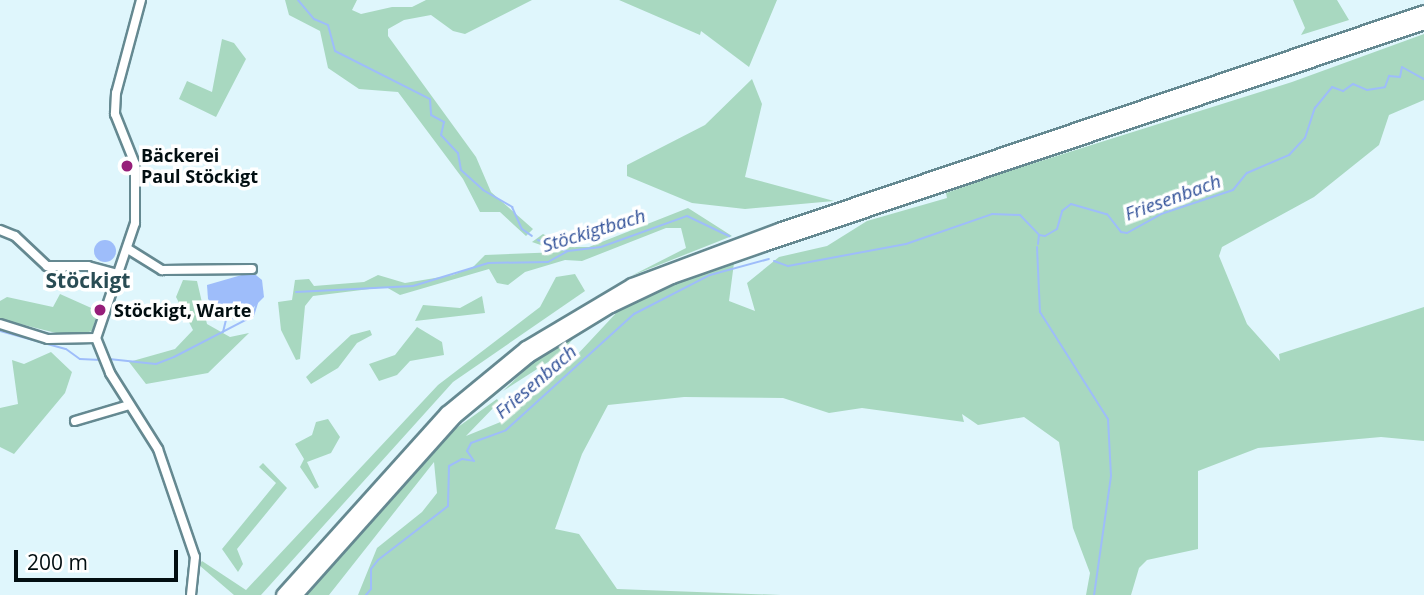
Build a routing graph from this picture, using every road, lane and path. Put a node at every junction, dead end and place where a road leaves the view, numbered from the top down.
1 (141, 0) edge
2 (1424, 12) edge
3 (1424, 23) edge
4 (0, 230) edge
5 (780, 235) junction
6 (762, 241) junction
7 (128, 249) junction
8 (252, 269) dead end
9 (117, 274) junction
10 (0, 324) edge
11 (96, 338) junction
12 (130, 405) junction
13 (75, 421) dead end
14 (191, 595) edge
15 (283, 595) edge
16 (296, 595) edge

1 - 7 street
2 - 5 highway
3 - 5 highway
4 - 9 street
5 - 6 highway
6 - 15 highway
6 - 16 highway
7 - 8 street
7 - 9 street
9 - 11 street
10 - 11 street
11 - 12 street
12 - 13 street
12 - 14 street

